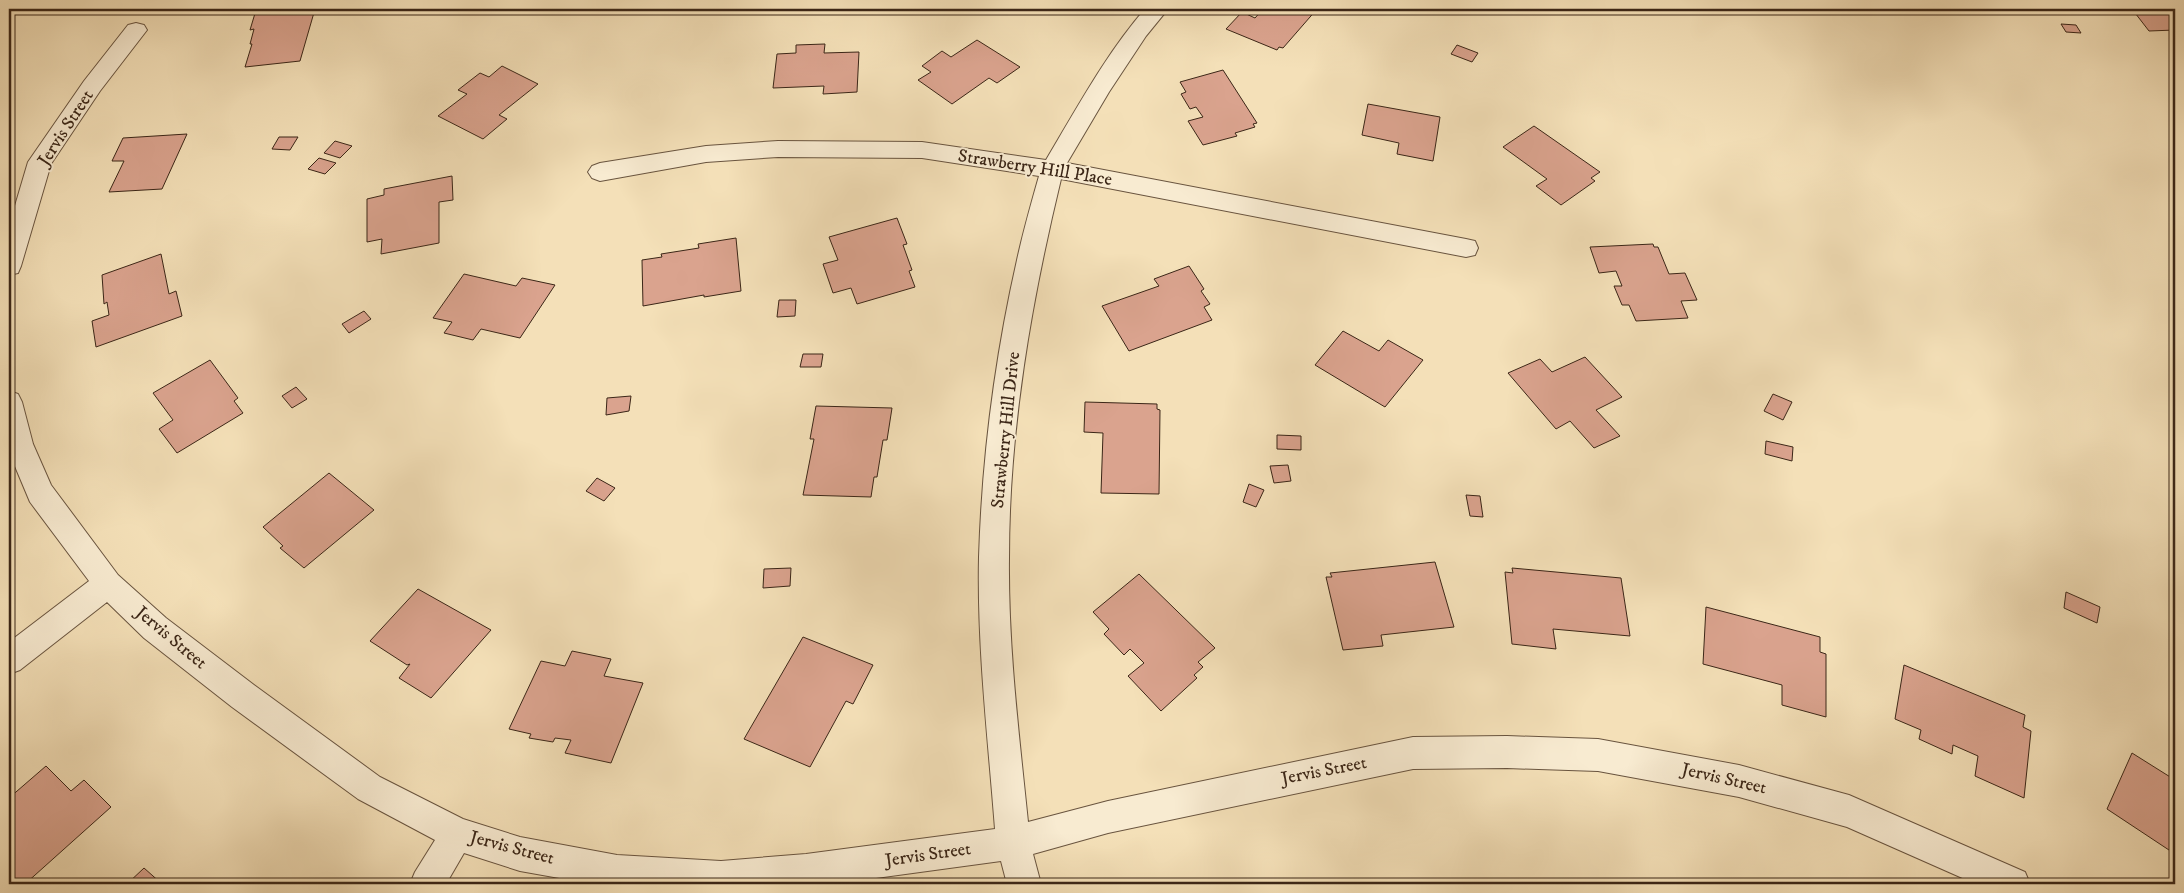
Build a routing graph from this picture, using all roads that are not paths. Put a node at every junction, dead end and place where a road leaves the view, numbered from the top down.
1 (1157, 9) edge
2 (136, 30) dead end
3 (1052, 169) junction
4 (600, 172) dead end
5 (1466, 248) dead end
6 (9, 266) edge
7 (9, 402) edge
8 (108, 584) junction
9 (9, 660) edge
10 (457, 834) junction
11 (1013, 843) junction
12 (427, 884) edge
13 (1024, 884) edge
14 (2013, 884) edge

1 - 3 street, Strawberry Hill Drive
2 - 6 street, Jervis Street
3 - 4 street, Strawberry Hill Place
3 - 5 street, Strawberry Hill Place
3 - 11 street, Strawberry Hill Drive
7 - 8 street, Jervis Street
8 - 9 street
8 - 10 street, Jervis Street
10 - 11 street, Jervis Street
10 - 12 street
11 - 13 street, Strawberry Hill Drive
11 - 14 street, Jervis Street

